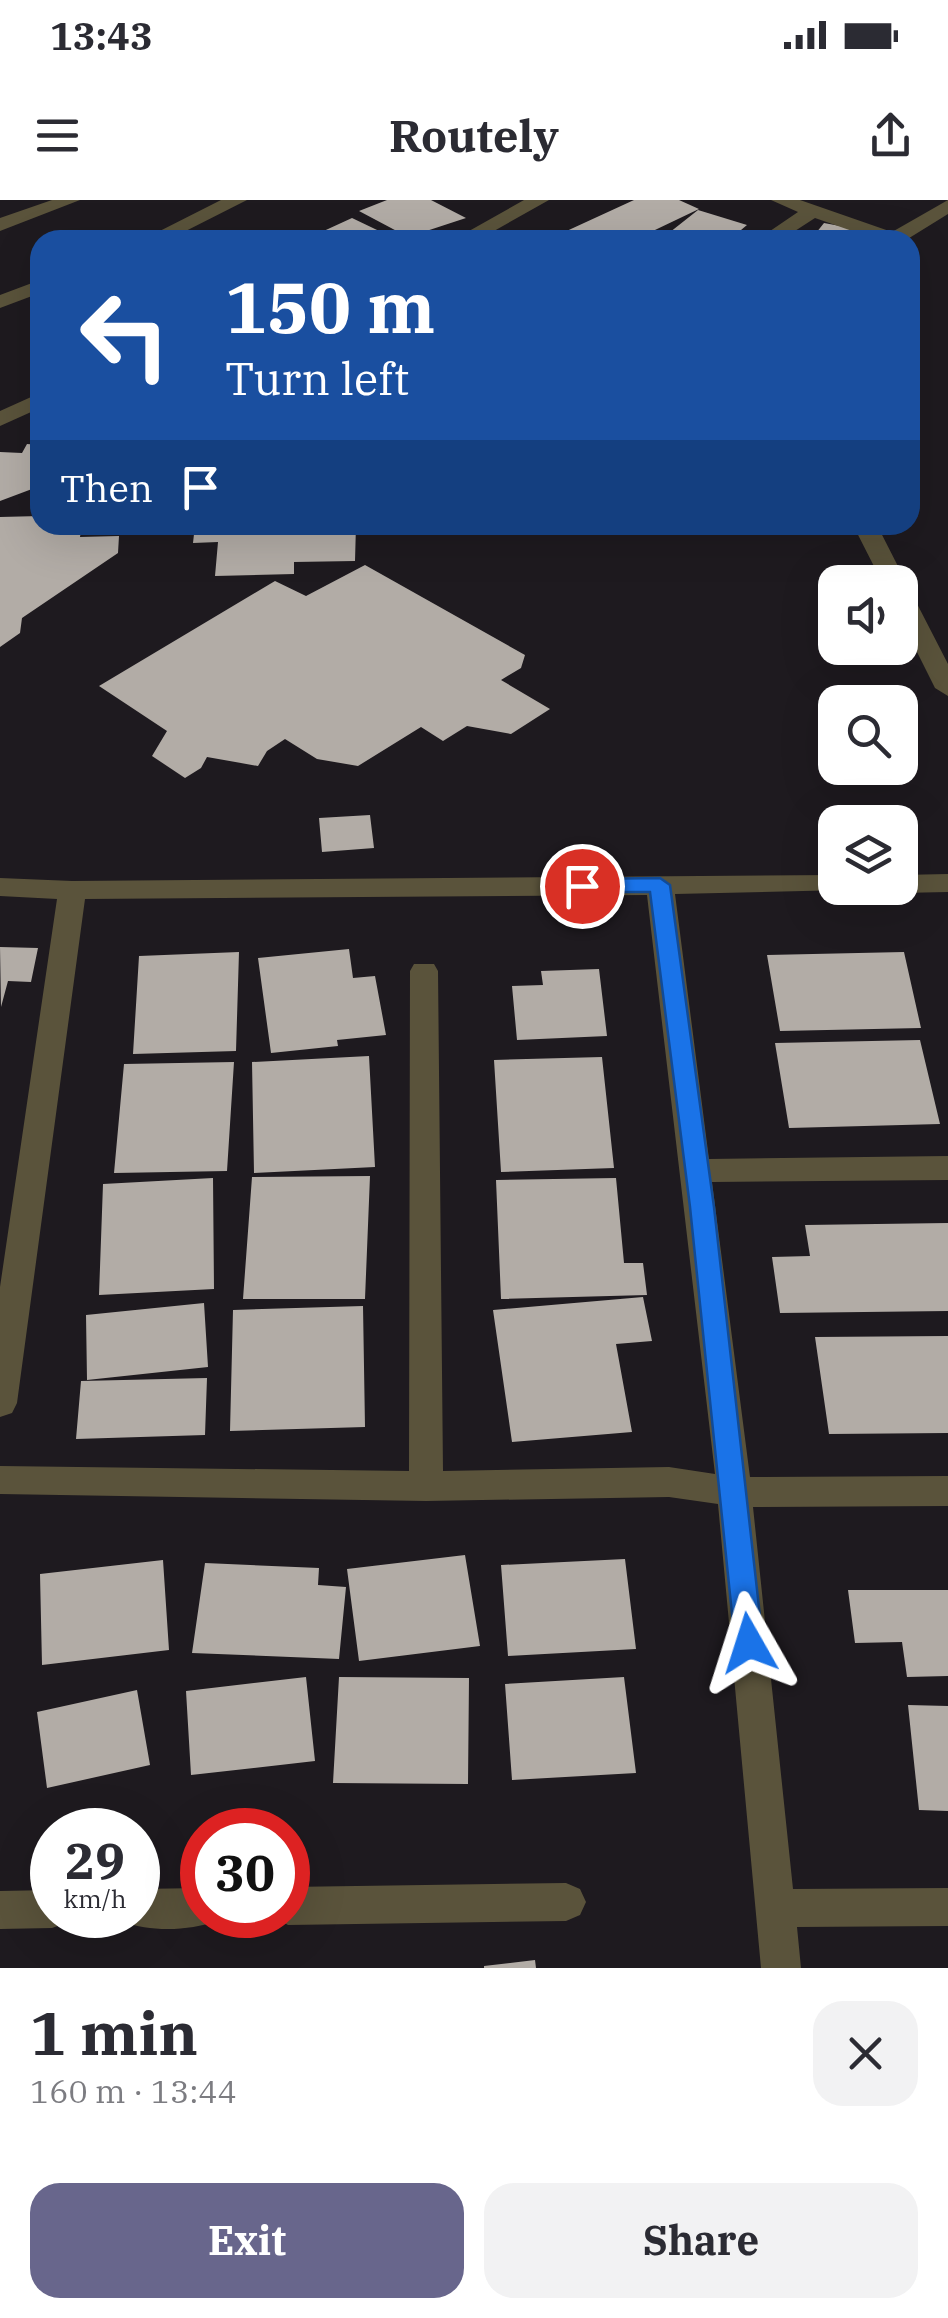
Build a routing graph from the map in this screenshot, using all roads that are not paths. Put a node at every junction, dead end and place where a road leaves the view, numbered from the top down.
1 (70, 200) edge
2 (237, 200) edge
3 (539, 200) edge
4 (781, 200) edge
5 (948, 206) edge
6 (813, 211) junction
7 (0, 226) edge
8 (173, 230) edge
9 (482, 230) edge
10 (783, 230) edge
11 (867, 230) edge
12 (908, 230) edge
13 (30, 290) edge
14 (0, 302) edge
15 (30, 404) edge
16 (0, 418) edge
17 (870, 535) edge
18 (885, 565) edge
19 (918, 629) edge
20 (948, 688) edge
21 (948, 883) edge
22 (818, 884) edge
23 (918, 884) edge
24 (660, 885) junction
25 (0, 887) edge
26 (72, 890) junction
27 (424, 971) dead end
28 (948, 1168) edge
29 (698, 1171) junction
30 (0, 1403) edge
31 (0, 1480) edge
32 (426, 1486) junction
33 (734, 1492) junction
34 (948, 1492) edge
35 (566, 1902) dead end
36 (310, 1906) edge
37 (948, 1907) edge
38 (775, 1908) junction
39 (30, 1909) edge
40 (0, 1910) edge
41 (781, 1968) edge

1 - 7 street
2 - 8 street
3 - 9 street
4 - 6 street
5 - 12 street
6 - 10 street
6 - 11 street
13 - 14 street
15 - 16 street
17 - 18 street
19 - 20 street
21 - 23 street
22 - 24 street
24 - 26 street
24 - 29 street
25 - 26 street
26 - 30 street
27 - 32 street
28 - 29 street
29 - 33 street
31 - 32 street
32 - 33 street
33 - 34 street
33 - 38 street
35 - 36 street
37 - 38 street
38 - 41 street
39 - 40 street

